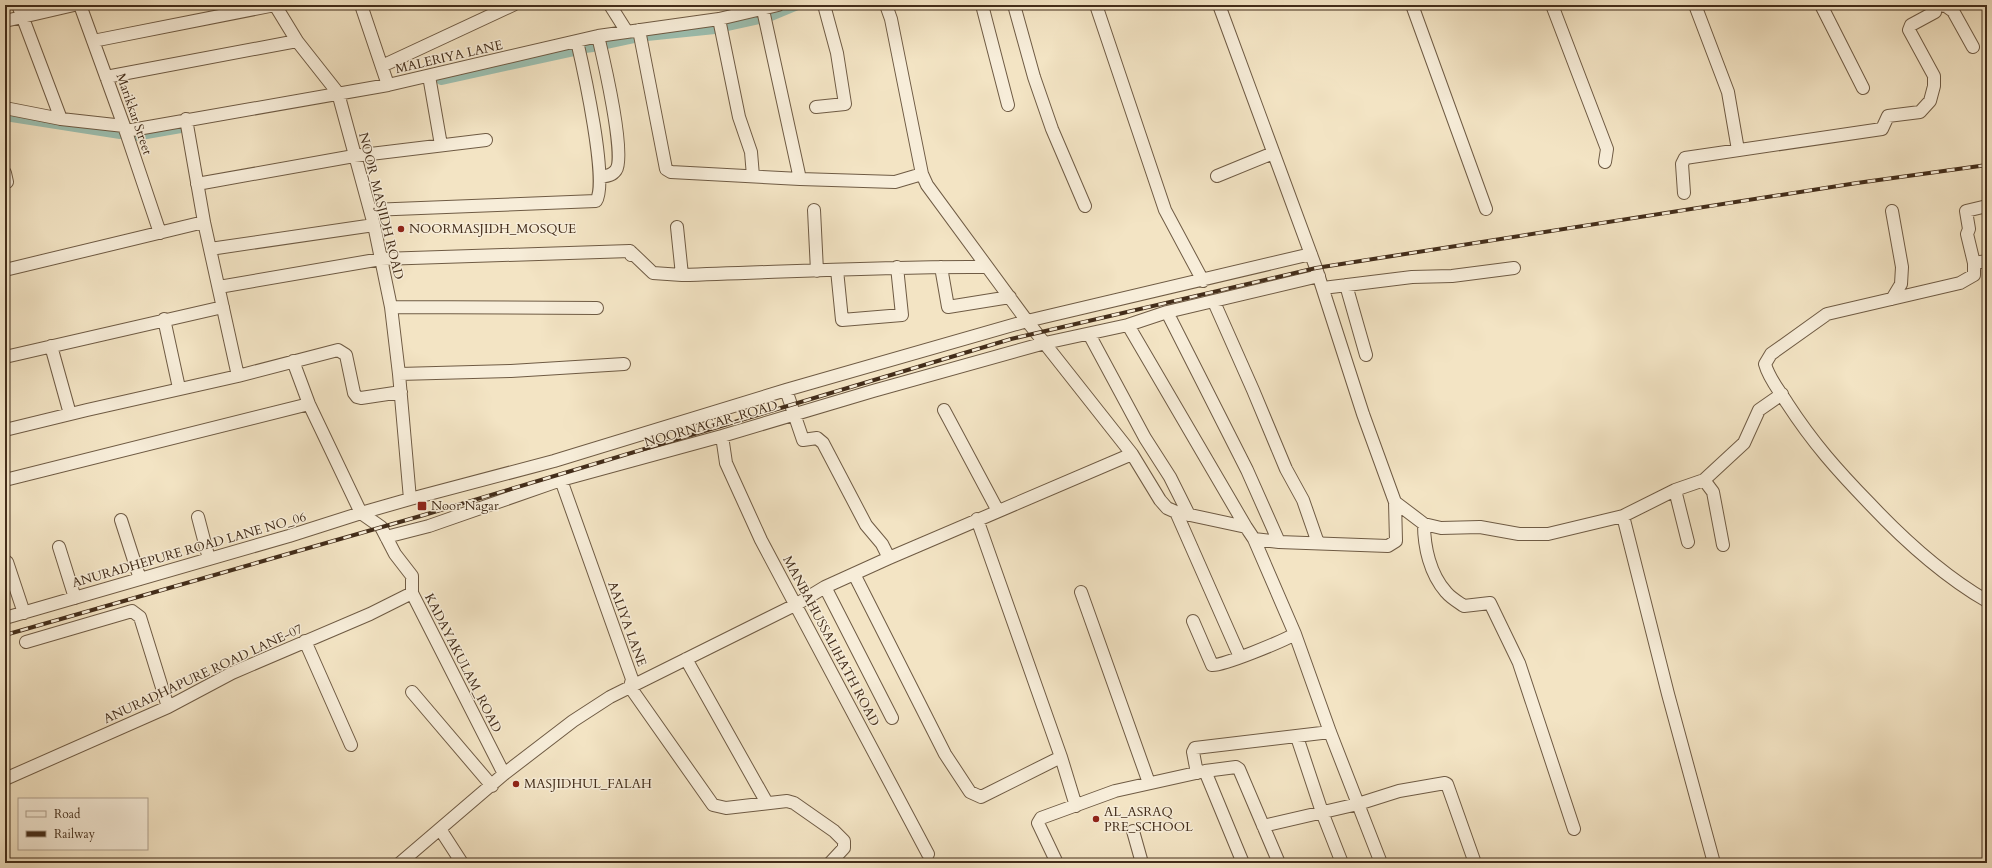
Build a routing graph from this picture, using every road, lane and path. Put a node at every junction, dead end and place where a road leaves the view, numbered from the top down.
1 (18, 5) edge
2 (74, 5) edge
3 (80, 5) edge
4 (275, 5) edge
5 (360, 5) edge
6 (513, 5) edge
7 (610, 5) edge
8 (778, 5) edge
9 (824, 5) edge
10 (886, 5) edge
11 (982, 5) edge
12 (1014, 5) edge
13 (1096, 5) edge
14 (1219, 5) edge
15 (1412, 5) edge
16 (1552, 5) edge
17 (1695, 5) edge
18 (1821, 5) edge
19 (1936, 5) edge
20 (758, 9) edge
21 (22, 17) junction
22 (719, 19) junction
23 (5, 21) edge
24 (633, 31) junction
25 (598, 36) junction
26 (93, 41) junction
27 (297, 41) junction
28 (577, 41) junction
29 (1973, 47) dead end
30 (382, 66) junction
31 (429, 76) junction
32 (106, 77) junction
33 (388, 85) junction
34 (1863, 88) dead end
35 (338, 93) junction
36 (1008, 105) dead end
37 (816, 107) dead end
38 (5, 108) edge
39 (61, 119) junction
40 (186, 119) junction
41 (125, 128) junction
42 (486, 140) dead end
43 (441, 145) junction
44 (1738, 150) junction
45 (1273, 153) junction
46 (354, 156) junction
47 (1605, 162) dead end
48 (5, 173) edge
49 (922, 174) junction
50 (600, 176) junction
51 (753, 176) junction
52 (1217, 176) dead end
53 (800, 179) junction
54 (5, 182) edge
55 (197, 184) junction
56 (1684, 193) dead end
57 (1085, 206) dead end
58 (1987, 206) edge
59 (370, 210) junction
60 (814, 210) dead end
61 (1486, 210) dead end
62 (1892, 211) dead end
63 (204, 222) junction
64 (374, 225) junction
65 (677, 227) dead end
66 (160, 233) junction
67 (210, 249) junction
68 (1311, 254) junction
69 (381, 259) junction
70 (1987, 261) edge
71 (1974, 263) junction
72 (897, 267) junction
73 (941, 267) junction
74 (987, 267) junction
75 (1514, 268) dead end
76 (5, 270) edge
77 (837, 270) junction
78 (817, 271) junction
79 (682, 275) junction
80 (1319, 276) junction
81 (1203, 281) junction
82 (1346, 285) junction
83 (219, 287) junction
84 (1323, 288) junction
85 (1010, 298) junction
86 (1892, 299) junction
87 (1214, 302) junction
88 (223, 307) junction
89 (391, 307) junction
90 (597, 308) dead end
91 (1167, 312) junction
92 (164, 319) junction
93 (1027, 321) junction
94 (1128, 325) junction
95 (1357, 325) junction
96 (1336, 331) junction
97 (1089, 334) junction
98 (1045, 343) junction
99 (51, 346) junction
100 (1366, 355) dead end
101 (5, 357) edge
102 (293, 361) junction
103 (624, 364) dead end
104 (399, 374) junction
105 (238, 376) junction
106 (179, 388) junction
107 (786, 390) junction
108 (400, 392) junction
109 (1782, 394) junction
110 (309, 404) junction
111 (944, 410) dead end
112 (70, 414) junction
113 (794, 415) junction
114 (5, 430) edge
115 (722, 436) junction
116 (1132, 454) junction
117 (5, 480) edge
118 (561, 480) junction
119 (1704, 480) junction
120 (1675, 490) junction
121 (410, 498) junction
122 (1395, 502) junction
123 (998, 511) junction
124 (1176, 512) junction
125 (361, 513) junction
126 (1188, 515) junction
127 (1622, 516) junction
128 (198, 517) dead end
129 (977, 519) junction
130 (121, 520) dead end
131 (1424, 524) junction
132 (1246, 527) junction
133 (386, 537) junction
134 (1254, 539) junction
135 (1279, 542) junction
136 (1688, 542) dead end
137 (1318, 543) junction
138 (1723, 545) dead end
139 (59, 547) dead end
140 (889, 558) junction
141 (208, 559) junction
142 (7, 562) dead end
143 (854, 574) junction
144 (140, 579) junction
145 (826, 587) junction
146 (1081, 592) dead end
147 (412, 593) junction
148 (75, 598) junction
149 (1987, 600) edge
150 (797, 604) junction
151 (24, 613) junction
152 (5, 618) edge
153 (1193, 621) dead end
154 (1295, 634) junction
155 (305, 641) junction
156 (26, 642) dead end
157 (1240, 658) junction
158 (686, 660) junction
159 (630, 686) junction
160 (412, 692) dead end
161 (168, 707) junction
162 (892, 718) dead end
163 (1330, 732) junction
164 (1297, 737) junction
165 (351, 745) dead end
166 (1061, 757) junction
167 (1201, 772) junction
168 (504, 774) junction
169 (5, 779) edge
170 (1149, 782) junction
171 (492, 786) junction
172 (767, 803) junction
173 (1358, 804) junction
174 (1076, 806) junction
175 (1322, 812) junction
176 (1263, 826) junction
177 (440, 829) junction
178 (1574, 830) dead end
179 (1133, 832) dead end
180 (928, 854) dead end
181 (400, 863) edge
182 (462, 863) edge
183 (830, 863) edge
184 (1057, 863) edge
185 (1142, 863) edge
186 (1243, 863) edge
187 (1279, 863) edge
188 (1342, 863) edge
189 (1381, 863) edge
190 (1475, 863) edge
191 (1714, 863) edge

1 - 21 street
2 - 21 street
3 - 26 street, Marikkar Street
4 - 26 street
4 - 27 street
5 - 30 street
6 - 30 street
7 - 24 street
8 - 20 street, MALERIYA LANE
9 - 37 street
10 - 49 street
11 - 36 street
12 - 57 street
13 - 81 street
14 - 45 street
15 - 61 street
16 - 47 street
17 - 44 street
18 - 34 street
19 - 29 street
19 - 44 street
20 - 22 street, MALERIYA LANE
20 - 53 street
21 - 23 street
21 - 39 street
22 - 24 street, MALERIYA LANE
22 - 51 street
24 - 25 street, MALERIYA LANE
24 - 51 street
25 - 28 street, MALERIYA LANE
25 - 50 street
26 - 32 street, Marikkar Street
27 - 32 street
27 - 35 street
28 - 31 street, MALERIYA LANE
28 - 50 street
30 - 33 street
31 - 33 street, MALERIYA LANE
31 - 43 street
32 - 41 street, Marikkar Street
33 - 35 street, MALERIYA LANE
35 - 40 street, MALERIYA LANE
35 - 46 street, NOOR_MASJIDH ROAD
38 - 39 street, MALERIYA LANE
39 - 41 street, MALERIYA LANE
40 - 41 street, MALERIYA LANE
40 - 55 street
41 - 66 street, Marikkar Street
42 - 43 street
43 - 46 street
44 - 56 street
45 - 52 street
45 - 68 street
46 - 55 street
46 - 59 street, NOOR_MASJIDH ROAD
48 - 54 street
49 - 53 street
49 - 74 street
50 - 59 street
51 - 53 street
55 - 63 street
58 - 71 street
59 - 64 street, NOOR_MASJIDH ROAD
60 - 78 street
62 - 86 street
63 - 66 street
63 - 67 street
64 - 67 street
64 - 69 street, NOOR_MASJIDH ROAD
65 - 79 street
66 - 76 street
67 - 83 street
68 - 80 street
68 - 81 street, ANURADHEPURE ROAD LANE NO_06
69 - 79 street
69 - 83 street
69 - 89 street, NOOR_MASJIDH ROAD
70 - 71 street
71 - 86 street
72 - 73 street
72 - 77 street
72 - 77 street
73 - 74 street
73 - 85 street
74 - 85 street
75 - 82 street
77 - 78 street
78 - 79 street
80 - 84 street
80 - 87 street, NOORNAGAR_ROAD
81 - 93 street, ANURADHEPURE ROAD LANE NO_06
82 - 84 street
82 - 95 street
83 - 88 street
84 - 96 street
85 - 93 street
86 - 109 street
87 - 91 street, NOORNAGAR_ROAD
87 - 137 street
88 - 92 street
88 - 105 street
89 - 90 street
89 - 104 street, NOOR_MASJIDH ROAD
91 - 94 street, NOORNAGAR_ROAD
91 - 135 street
92 - 99 street
92 - 106 street
93 - 98 street
93 - 107 street, ANURADHEPURE ROAD LANE NO_06
94 - 97 street, NOORNAGAR_ROAD
94 - 132 street
95 - 96 street
95 - 100 street
96 - 122 street
97 - 98 street, NOORNAGAR_ROAD
97 - 126 street
98 - 113 street, NOORNAGAR_ROAD
98 - 116 street
99 - 101 street
99 - 112 street
102 - 105 street
102 - 108 street
102 - 110 street
103 - 104 street
104 - 108 street, NOOR_MASJIDH ROAD
105 - 106 street
106 - 112 street
107 - 113 street
107 - 121 street, ANURADHEPURE ROAD LANE NO_06
108 - 121 street, NOOR_MASJIDH ROAD
109 - 119 street
109 - 149 street
110 - 117 street
110 - 125 street
111 - 123 street
112 - 114 street
113 - 115 street, NOORNAGAR_ROAD
113 - 140 street
115 - 118 street, NOORNAGAR_ROAD
115 - 150 street, MANBAHUSSALIHATH ROAD
116 - 123 street
116 - 124 street
118 - 133 street, NOORNAGAR_ROAD
118 - 159 street, AALIYA LANE
119 - 120 street
119 - 138 street
120 - 127 street
120 - 136 street
121 - 125 street, ANURADHEPURE ROAD LANE NO_06
122 - 131 street
122 - 137 street
123 - 129 street
124 - 126 street
124 - 157 street
125 - 133 street, KADAYAKULAM_ROAD
125 - 141 street, ANURADHEPURE ROAD LANE NO_06
126 - 132 street
127 - 131 street
127 - 191 street
128 - 141 street
129 - 140 street
129 - 166 street
130 - 144 street
131 - 178 street
132 - 134 street
133 - 147 street, KADAYAKULAM_ROAD
134 - 135 street
134 - 154 street
135 - 137 street
139 - 148 street
140 - 143 street
141 - 144 street, ANURADHEPURE ROAD LANE NO_06
142 - 151 street
143 - 145 street
143 - 166 street
144 - 148 street, ANURADHEPURE ROAD LANE NO_06
145 - 150 street
145 - 162 street
146 - 170 street
147 - 155 street, ANURADHAPURE ROAD LANE-07
147 - 168 street, KADAYAKULAM_ROAD
148 - 151 street, ANURADHEPURE ROAD LANE NO_06
150 - 158 street
150 - 180 street, MANBAHUSSALIHATH ROAD
151 - 152 street, ANURADHEPURE ROAD LANE NO_06
153 - 157 street
154 - 157 street
154 - 163 street
155 - 161 street, ANURADHAPURE ROAD LANE-07
155 - 165 street
156 - 161 street
158 - 159 street
158 - 172 street
159 - 168 street
159 - 172 street, AALIYA LANE
160 - 171 street
161 - 169 street, ANURADHAPURE ROAD LANE-07
163 - 164 street
163 - 173 street
164 - 167 street
164 - 175 street
166 - 174 street
167 - 170 street
167 - 176 street
167 - 186 street
168 - 171 street
170 - 174 street
171 - 177 street
172 - 183 street
173 - 175 street
173 - 189 street
173 - 190 street
174 - 184 street
175 - 176 street
175 - 188 street
176 - 187 street
177 - 181 street
177 - 182 street
179 - 185 street

